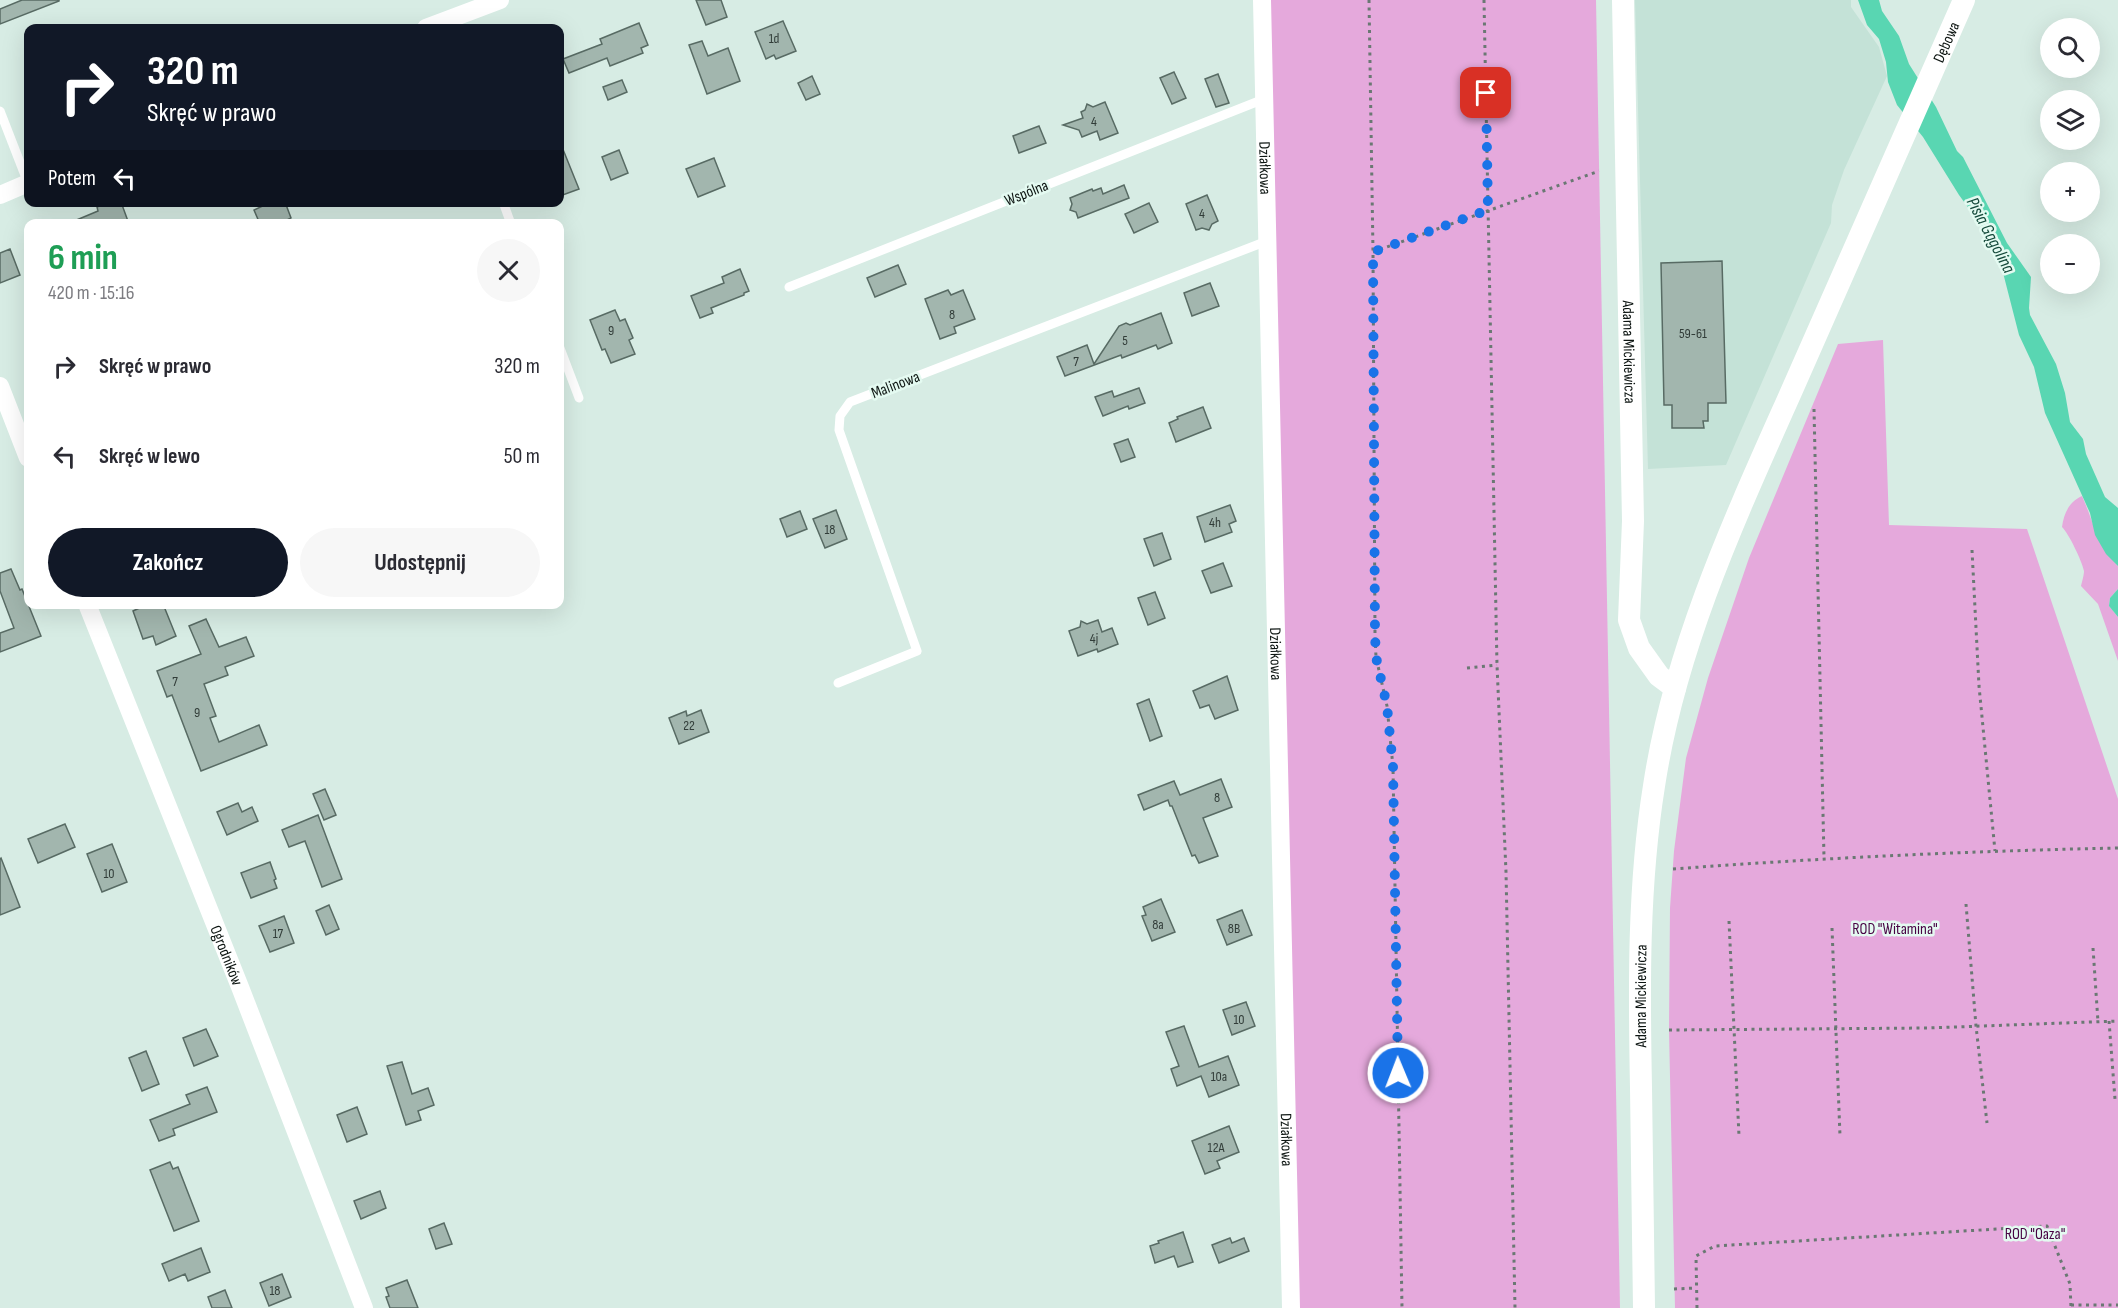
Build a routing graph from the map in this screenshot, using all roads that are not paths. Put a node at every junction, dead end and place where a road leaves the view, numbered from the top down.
1 (500, 0) edge
2 (1262, 0) edge
3 (1623, 0) edge
4 (1964, 0) edge
5 (442, 24) edge
6 (1928, 82) joint
7 (1264, 99) junction
8 (0, 111) edge
9 (24, 173) edge
10 (24, 185) edge
11 (0, 195) edge
12 (1268, 241) junction
13 (789, 288) dead end
14 (564, 359) edge
15 (0, 386) edge
16 (579, 399) dead end
17 (24, 448) edge
18 (89, 609) edge
19 (838, 683) dead end
20 (1675, 688) junction
21 (364, 1308) edge
22 (1291, 1308) edge
23 (1644, 1308) edge

1 - 5 street
2 - 7 street, Działkowa
3 - 20 street, Adama Mickiewicza
4 - 6 street, Dębowa
6 - 20 street, Adama Mickiewicza
7 - 12 street, Działkowa
7 - 13 lane, Wspólna
8 - 9 lane
10 - 11 street
12 - 19 lane, Malinowa
12 - 22 street, Działkowa
14 - 16 lane
15 - 17 street
18 - 21 street, Ogrodników
20 - 23 street, Adama Mickiewicza

